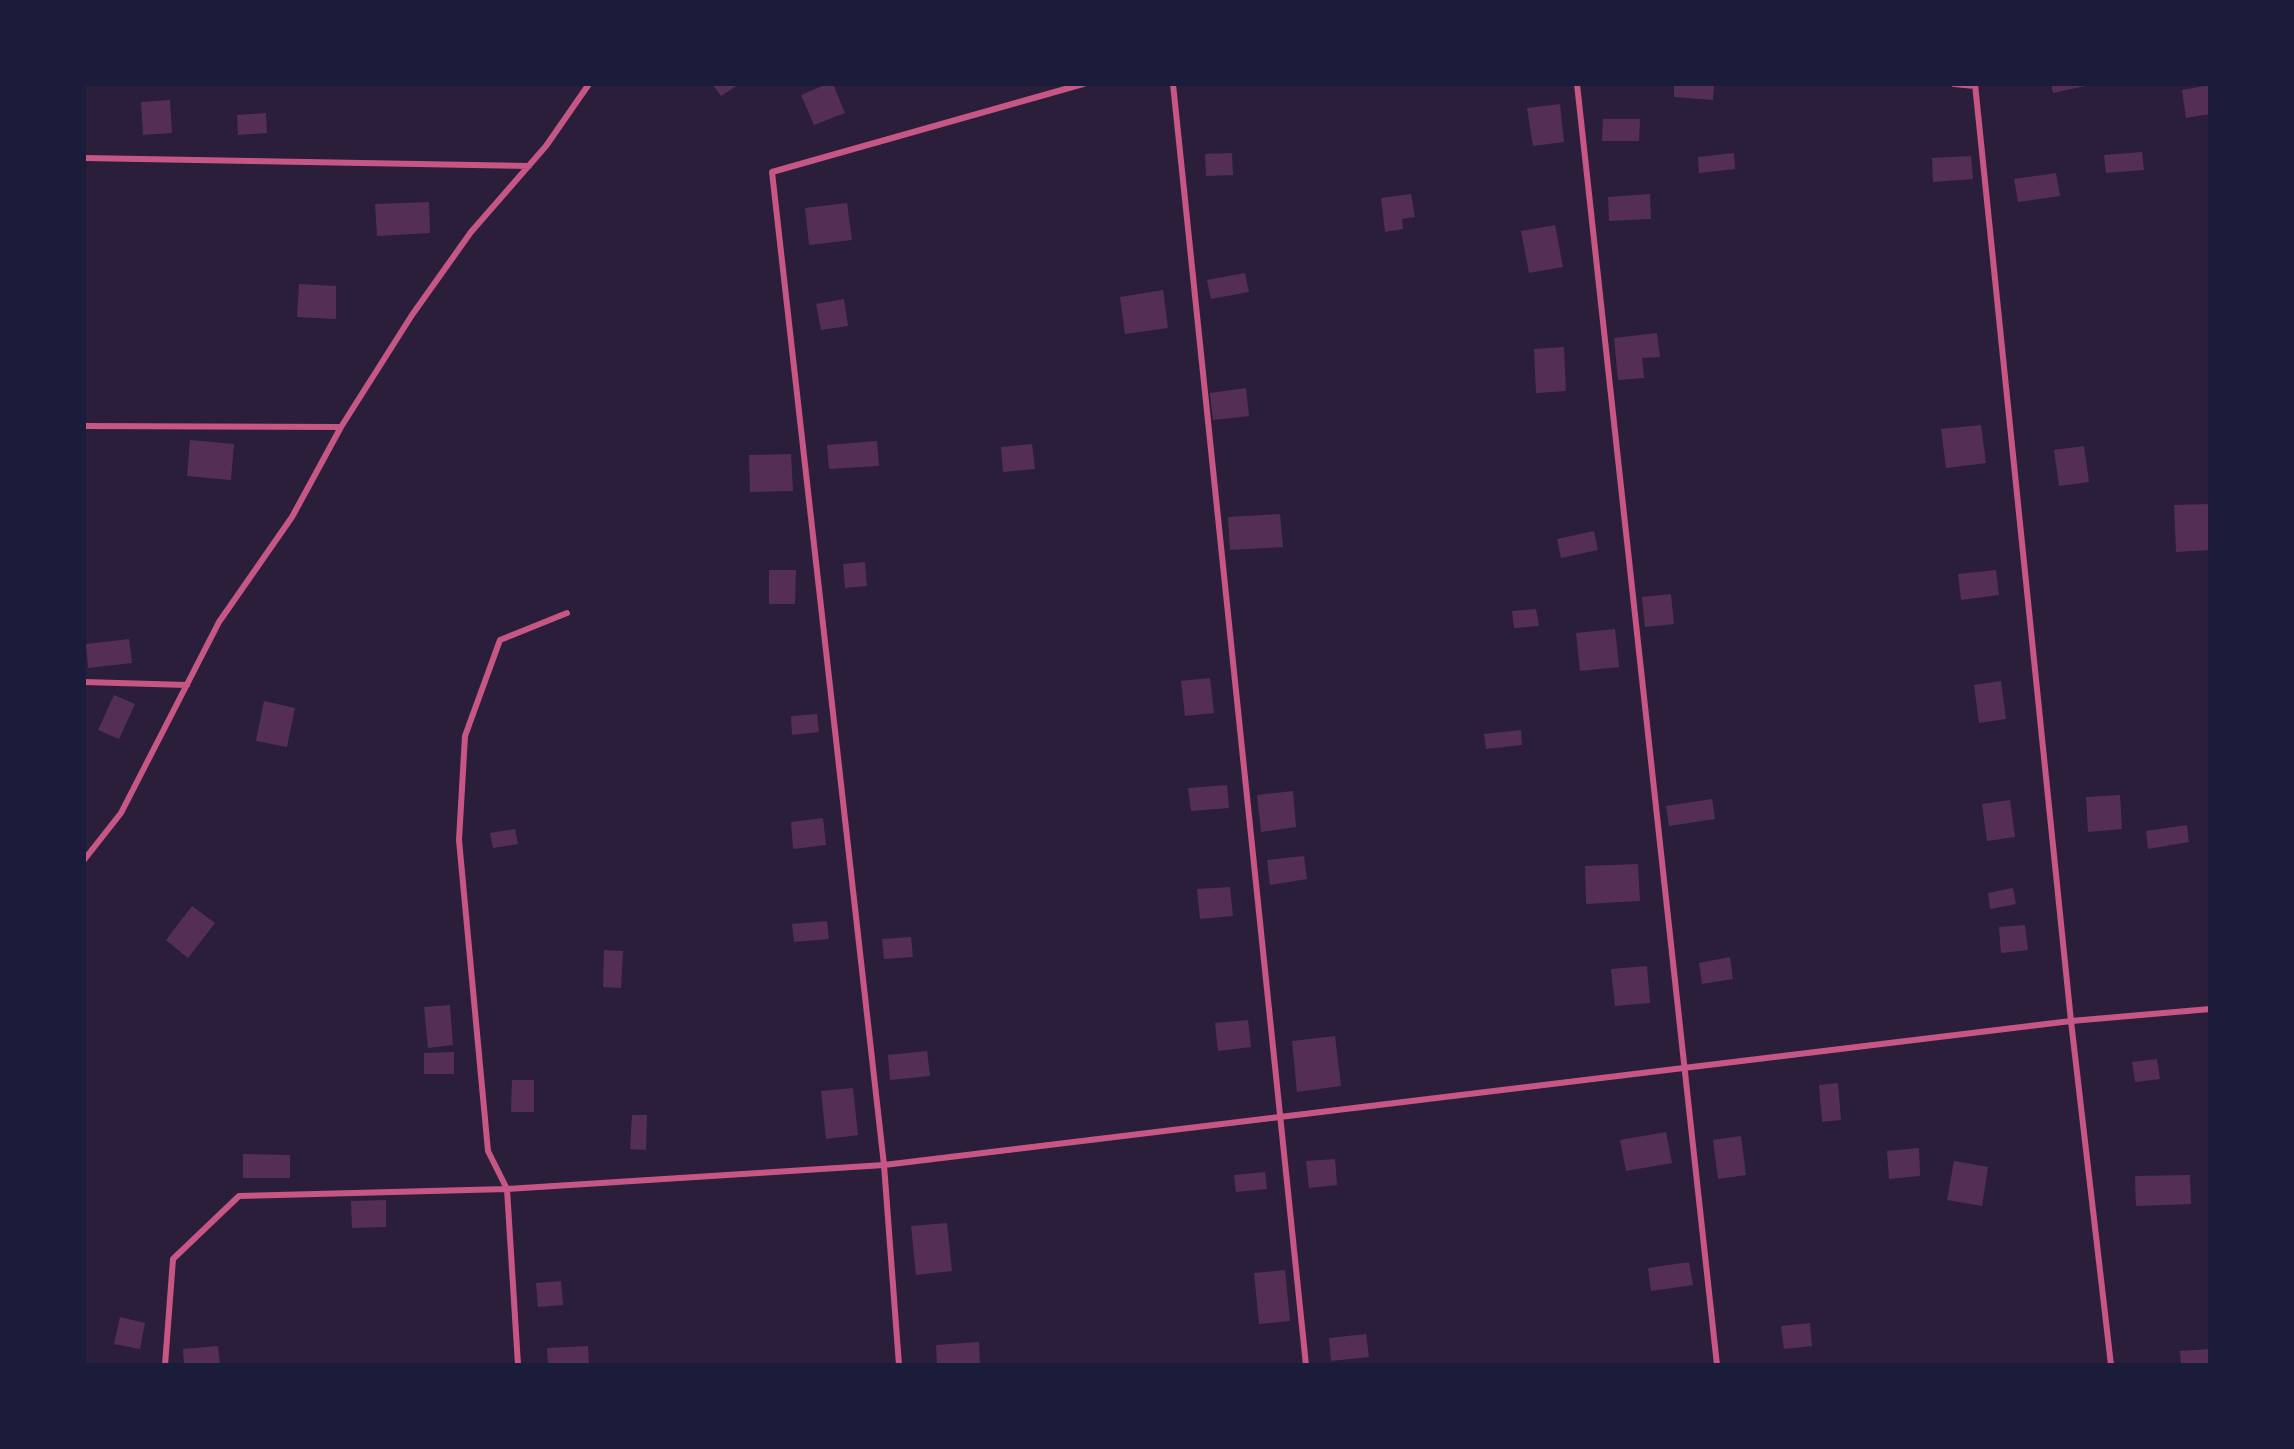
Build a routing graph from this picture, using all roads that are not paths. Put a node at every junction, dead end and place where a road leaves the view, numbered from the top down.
1 (589, 84) edge
2 (1083, 84) edge
3 (1173, 84) edge
4 (1577, 84) edge
5 (1954, 84) edge
6 (1975, 85) edge
7 (84, 158) edge
8 (529, 166) junction
9 (84, 426) edge
10 (341, 427) junction
11 (567, 613) dead end
12 (84, 682) edge
13 (187, 685) junction
14 (84, 860) edge
15 (2210, 1009) edge
16 (2071, 1021) junction
17 (1684, 1068) junction
18 (1280, 1117) junction
19 (884, 1165) junction
20 (507, 1189) junction
21 (165, 1365) edge
22 (518, 1365) edge
23 (899, 1365) edge
24 (1306, 1365) edge
25 (1717, 1365) edge
26 (2111, 1365) edge

1 - 8 lane
2 - 19 lane
3 - 18 lane
4 - 17 lane
5 - 6 lane
6 - 16 lane
7 - 8 lane
8 - 10 lane
9 - 10 lane
10 - 13 lane
11 - 20 lane
12 - 13 lane
13 - 14 lane
15 - 16 lane
16 - 17 lane
16 - 26 lane
17 - 18 lane
17 - 25 lane
18 - 19 lane
18 - 24 lane
19 - 20 lane
19 - 23 lane
20 - 21 lane
20 - 22 lane

